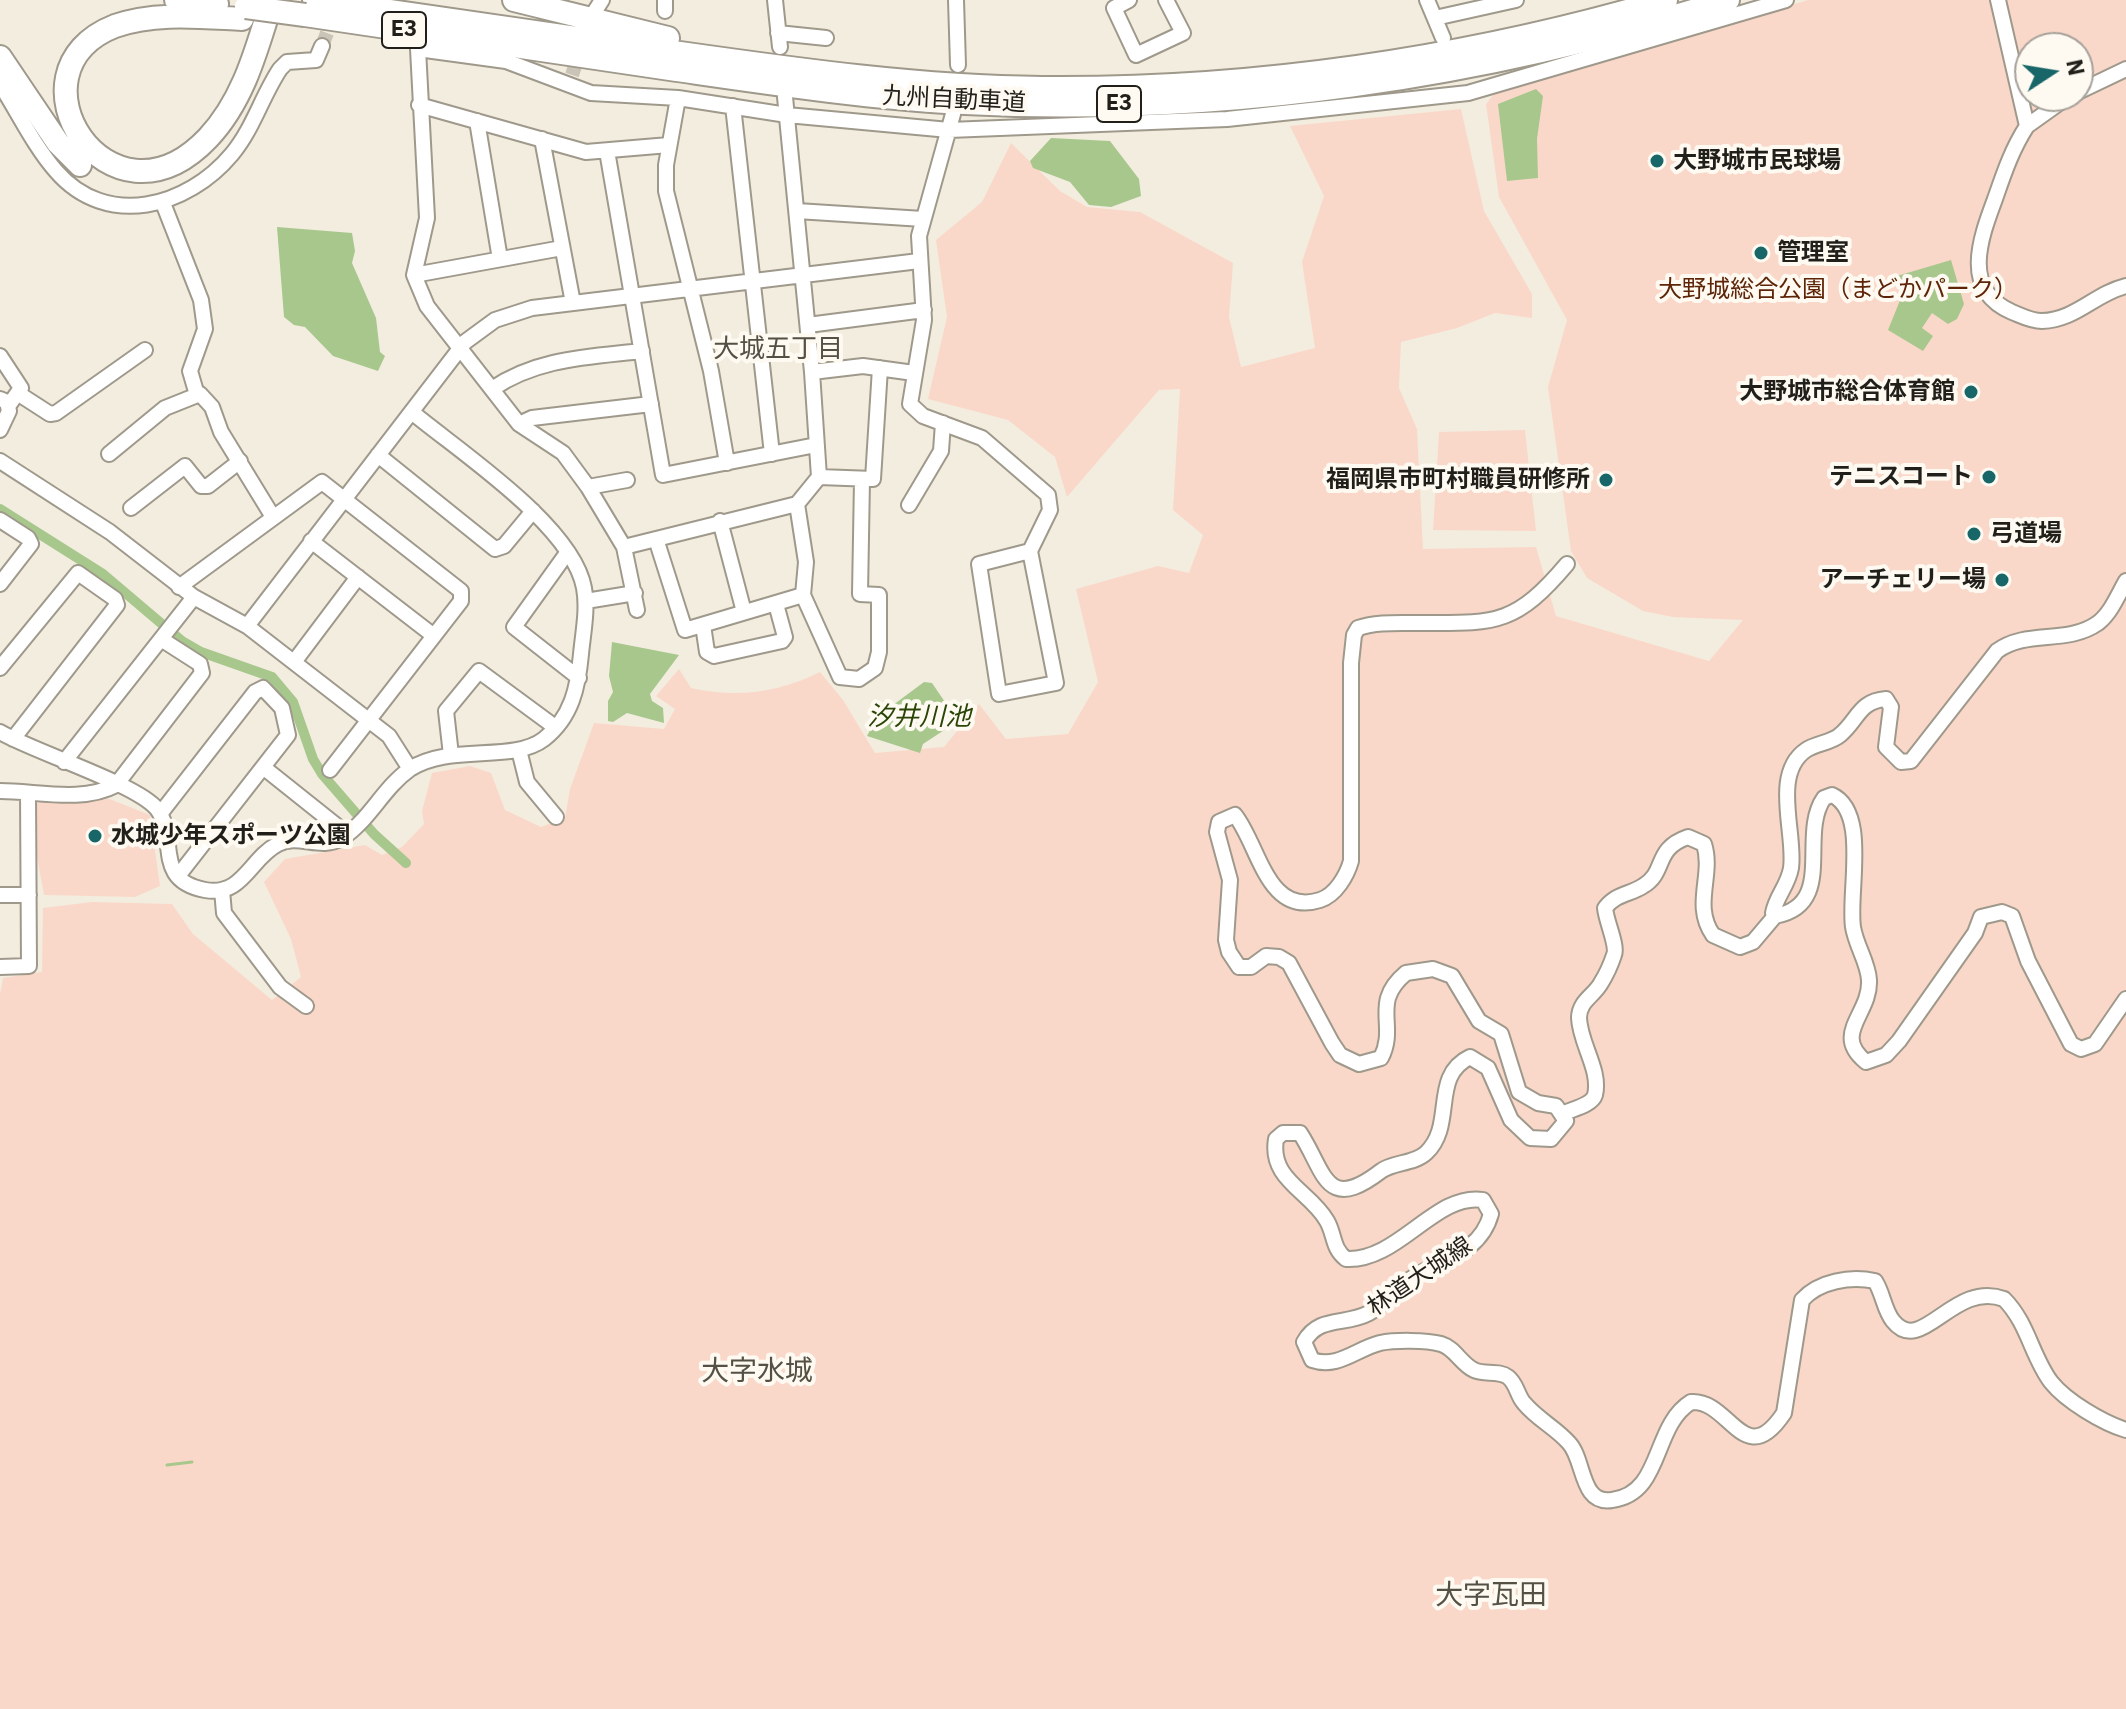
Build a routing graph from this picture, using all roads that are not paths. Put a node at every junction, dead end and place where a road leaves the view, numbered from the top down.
1 (176, 0) edge
2 (272, 0) edge
3 (285, 0) edge
4 (514, 0) edge
5 (775, 0) edge
6 (956, 0) edge
7 (1129, 0) edge
8 (1166, 0) edge
9 (1427, 0) edge
10 (1516, 0) edge
11 (1666, 0) edge
12 (1728, 0) edge
13 (1786, 0) edge
14 (1998, 0) edge
15 (244, 13) junction
16 (307, 14) edge
17 (1435, 18) junction
18 (826, 38) dead end
19 (1443, 38) dead end
20 (322, 46) tunnel mouth
21 (0, 57) edge
22 (958, 65) dead end
23 (2126, 69) edge
24 (1461, 77) dead end
25 (0, 84) edge
26 (2094, 84) edge
27 (1041, 88) junction
28 (1468, 93) junction
29 (785, 97) dead end
30 (678, 98) junction
31 (419, 105) junction
32 (733, 106) junction
33 (2047, 112) edge
34 (953, 114) dead end
35 (787, 115) junction
36 (477, 121) junction
37 (2027, 126) junction
38 (949, 130) junction
39 (542, 139) junction
40 (669, 145) junction
41 (607, 151) junction
42 (163, 203) junction
43 (797, 211) junction
44 (923, 219) junction
45 (562, 248) junction
46 (500, 259) junction
47 (919, 261) junction
48 (414, 275) junction
49 (803, 275) junction
50 (751, 281) junction
51 (2126, 286) edge
52 (689, 289) junction
53 (632, 296) junction
54 (573, 303) junction
55 (924, 310) junction
56 (808, 325) junction
57 (462, 347) junction
58 (145, 350) dead end
59 (642, 351) junction
60 (0, 356) edge
61 (880, 368) junction
62 (812, 372) junction
63 (914, 373) junction
64 (492, 389) junction
65 (197, 395) junction
66 (9, 400) edge
67 (651, 404) junction
68 (413, 413) junction
69 (943, 423) junction
70 (519, 424) junction
71 (0, 430) edge
72 (816, 445) junction
73 (109, 454) dead end
74 (772, 454) junction
75 (378, 455) junction
76 (0, 461) edge
77 (240, 461) junction
78 (727, 463) junction
79 (819, 477) junction
80 (627, 480) dead end
81 (862, 480) junction
82 (588, 487) junction
83 (344, 498) junction
84 (797, 504) junction
85 (909, 505) dead end
86 (131, 508) dead end
87 (533, 511) junction
88 (273, 517) junction
89 (0, 520) edge
90 (720, 521) junction
91 (656, 539) junction
92 (311, 541) junction
93 (624, 547) junction
94 (1030, 551) junction
95 (567, 553) junction
96 (1567, 564) dead end
97 (358, 577) junction
98 (2126, 581) edge
99 (0, 584) edge
100 (179, 587) junction
101 (635, 593) junction
102 (803, 595) junction
103 (194, 597) junction
104 (586, 601) junction
105 (776, 604) junction
106 (637, 610) dead end
107 (744, 612) junction
108 (703, 625) junction
109 (247, 626) junction
110 (434, 636) junction
111 (161, 639) junction
112 (294, 662) junction
113 (0, 668) edge
114 (579, 678) junction
115 (370, 720) junction
116 (555, 727) junction
117 (6, 735) edge
118 (519, 750) junction
119 (451, 755) junction
120 (64, 762) junction
121 (263, 767) junction
122 (410, 769) junction
123 (330, 770) dead end
124 (116, 785) junction
125 (0, 791) edge
126 (28, 793) junction
127 (160, 814) junction
128 (556, 817) dead end
129 (347, 834) junction
130 (178, 876) junction
131 (222, 890) junction
132 (0, 895) edge
133 (29, 895) junction
134 (1775, 916) junction
135 (0, 967) edge
136 (2126, 999) edge
137 (306, 1006) dead end
138 (1564, 1113) junction
139 (2126, 1430) edge

1 - 15 highway, 九州自動車道 / E3
2 - 15 highway
3 - 21 highway
4 - 27 highway
5 - 18 street
6 - 22 street
7 - 8 street
9 - 17 street
10 - 17 street
11 - 27 highway, 九州自動車道 / E3
12 - 16 highway, 九州自動車道 / E3
13 - 28 street
14 - 37 street
15 - 16 highway, 九州自動車道 / E3, bridge
16 - 27 highway, 九州自動車道 / E3
17 - 19 street
20 - 42 street
23 - 26 street
24 - 28 street
25 - 42 street
28 - 38 street
29 - 35 street
30 - 31 street
30 - 32 street
30 - 40 street
31 - 36 street
31 - 48 street
32 - 35 street
32 - 50 street
33 - 37 street
34 - 38 street
35 - 38 street
35 - 43 street
36 - 39 street
36 - 46 street
37 - 51 street
38 - 44 street
39 - 41 street
39 - 45 street
40 - 41 street
40 - 52 street
41 - 53 street
42 - 65 street
43 - 44 street
43 - 49 street
44 - 47 street
45 - 46 street
45 - 54 street
46 - 48 street
47 - 49 street
47 - 55 street
48 - 57 street
49 - 50 street
49 - 56 street
50 - 52 street
50 - 74 street
52 - 53 street
52 - 78 street
53 - 54 street
53 - 59 street
54 - 57 street
55 - 56 street
55 - 63 street
56 - 62 street
57 - 64 street
57 - 68 street
58 - 66 street
59 - 64 street
59 - 67 street
60 - 66 street
61 - 62 street
61 - 63 street
61 - 81 street
62 - 72 street
63 - 69 street
64 - 70 street
65 - 73 street
65 - 77 street
66 - 71 street
67 - 70 street
67 - 78 street
68 - 75 street
68 - 87 street
69 - 85 street
69 - 94 street
70 - 82 street
72 - 74 street
72 - 79 street
74 - 78 street
75 - 83 street
75 - 87 street
76 - 100 street
77 - 86 street
77 - 88 street
79 - 81 street
79 - 84 street
80 - 82 street
81 - 102 street
82 - 93 street
83 - 88 street
83 - 92 street
83 - 110 street
84 - 90 street
84 - 102 street
87 - 95 street
88 - 100 street
89 - 99 street
90 - 91 street
90 - 107 street
91 - 93 street
91 - 108 street
92 - 97 street
92 - 109 street
93 - 101 street
94 - 94 street
95 - 104 street
95 - 114 street
96 - 138 street
97 - 110 street
97 - 112 street
98 - 134 street
100 - 103 street
101 - 104 street
101 - 106 street
102 - 105 street
103 - 109 street
103 - 111 street
104 - 114 street
105 - 107 street
105 - 108 street
107 - 108 street
109 - 112 street
110 - 115 street
111 - 120 street
111 - 124 street
112 - 115 street
113 - 117 street
114 - 116 street
115 - 122 street
115 - 123 street
116 - 118 street
116 - 119 street
117 - 120 street
118 - 119 street
118 - 128 street
119 - 122 street
120 - 124 street
121 - 127 street
121 - 129 street
121 - 130 street
122 - 129 street
124 - 126 street
124 - 127 street
125 - 126 street
126 - 133 street
127 - 130 street
129 - 131 street
130 - 131 street
131 - 137 street
132 - 133 street
133 - 135 street
134 - 136 street
134 - 138 street
138 - 139 street, 林道大城線

